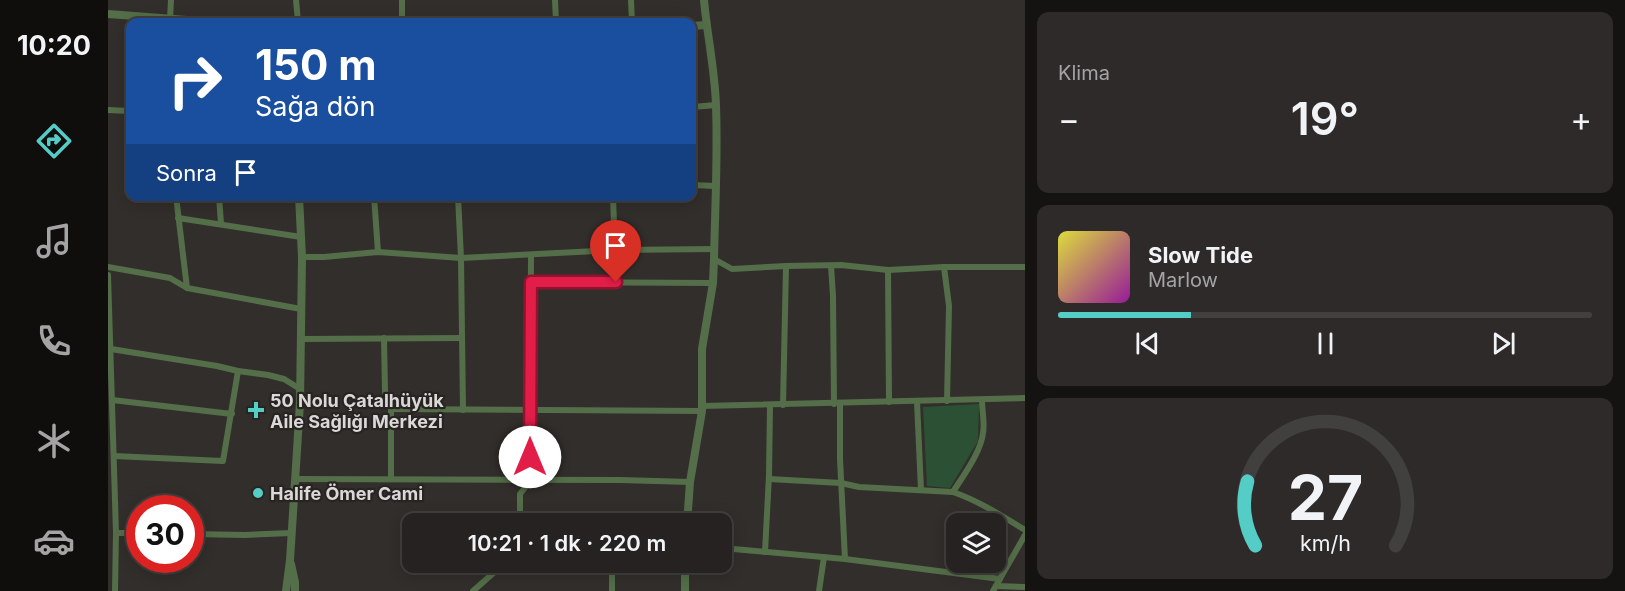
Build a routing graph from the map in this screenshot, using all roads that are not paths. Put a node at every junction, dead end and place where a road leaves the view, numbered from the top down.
1 (171, 0) edge
2 (296, 0) edge
3 (402, 0) edge
4 (555, 0) edge
5 (631, 0) edge
6 (704, 0) edge
7 (108, 14) edge
8 (158, 18) edge
9 (170, 18) edge
10 (298, 18) edge
11 (402, 18) edge
12 (556, 18) edge
13 (632, 18) edge
14 (706, 25) junction
15 (696, 26) edge
16 (716, 105) junction
17 (696, 107) edge
18 (108, 110) edge
19 (126, 111) edge
20 (696, 184) edge
21 (716, 186) junction
22 (176, 201) edge
23 (219, 201) edge
24 (299, 201) edge
25 (374, 201) edge
26 (458, 201) edge
27 (613, 201) edge
28 (178, 218) junction
29 (221, 224) junction
30 (301, 237) junction
31 (715, 249) junction
32 (616, 250) junction
33 (378, 252) junction
34 (531, 255) junction
35 (302, 257) junction
36 (461, 258) junction
37 (714, 259) junction
38 (786, 266) junction
39 (831, 266) junction
40 (108, 267) edge
41 (944, 267) junction
42 (1025, 267) edge
43 (888, 270) junction
44 (108, 275) edge
45 (531, 282) junction
46 (616, 282) junction
47 (713, 283) junction
48 (187, 288) junction
49 (301, 309) junction
50 (384, 338) junction
51 (462, 338) junction
52 (301, 339) junction
53 (110, 344) edge
54 (237, 371) junction
55 (300, 389) junction
56 (1025, 398) edge
57 (112, 400) junction
58 (982, 400) junction
59 (947, 401) junction
60 (889, 402) junction
61 (917, 402) junction
62 (837, 404) junction
63 (770, 405) junction
64 (783, 405) junction
65 (391, 409) junction
66 (702, 409) junction
67 (463, 410) junction
68 (531, 411) junction
69 (232, 414) junction
70 (114, 456) junction
71 (111, 471) edge
72 (392, 478) junction
73 (296, 479) junction
74 (769, 479) junction
75 (530, 481) junction
76 (690, 482) junction
77 (841, 483) junction
78 (921, 490) junction
79 (953, 492) junction
80 (520, 513) edge
81 (688, 513) edge
82 (1025, 530) edge
83 (116, 533) junction
84 (126, 533) edge
85 (291, 533) junction
86 (204, 534) edge
87 (1025, 535) edge
88 (732, 549) edge
89 (765, 552) junction
90 (824, 557) junction
91 (845, 559) junction
92 (290, 560) junction
93 (493, 573) edge
94 (612, 573) edge
95 (685, 573) edge
96 (1000, 579) junction
97 (1025, 587) edge
98 (995, 588) edge
99 (115, 591) edge
100 (286, 591) edge
101 (295, 591) edge
102 (472, 591) edge
103 (612, 591) edge
104 (685, 591) edge
105 (819, 591) edge

1 - 9 street
2 - 10 street
3 - 11 street
4 - 12 street
5 - 13 street
6 - 14 street
7 - 8 street
14 - 15 street
14 - 16 street
16 - 17 street
16 - 21 street
18 - 19 street
20 - 21 street
21 - 31 street
22 - 28 street
23 - 29 street
24 - 30 street
25 - 33 street
26 - 36 street
27 - 32 street
28 - 29 street
28 - 48 street
29 - 30 street
30 - 35 street
31 - 32 street
31 - 37 street
32 - 34 street
32 - 46 street
33 - 35 street
33 - 36 street
34 - 36 street
34 - 45 street
35 - 49 street
36 - 51 street
37 - 38 street
37 - 47 street
38 - 39 street
38 - 64 street
39 - 43 street
39 - 62 street
40 - 48 street
41 - 42 street
41 - 43 street
41 - 59 street
43 - 60 street
44 - 53 street
45 - 46 street
45 - 68 street
46 - 47 street
47 - 66 street
48 - 49 street
49 - 52 street
50 - 51 street
50 - 52 street
50 - 65 street
51 - 67 street
52 - 55 street
53 - 54 street
53 - 57 street
54 - 55 street
54 - 69 street
55 - 73 street
56 - 58 street
57 - 69 street
57 - 70 street
58 - 59 street
58 - 79 street
59 - 61 street
60 - 61 street
60 - 62 street
61 - 78 street
62 - 64 street
62 - 77 street
63 - 64 street
63 - 66 street
63 - 74 street
65 - 67 street
65 - 72 street
66 - 68 street
66 - 76 street
67 - 68 street
68 - 75 street
69 - 70 street
70 - 71 street
71 - 83 street
72 - 73 street
72 - 75 street
73 - 85 street
74 - 77 street
74 - 89 street
75 - 76 street
75 - 80 street
76 - 81 street
77 - 78 street
77 - 91 street
78 - 79 street
79 - 82 street
83 - 84 street
83 - 99 street
85 - 86 street
85 - 92 street
87 - 96 street
88 - 89 street
89 - 90 street
90 - 91 street
90 - 105 street
91 - 96 street
92 - 100 street
92 - 101 street
93 - 102 street
94 - 103 street
95 - 104 street
96 - 98 street
97 - 98 street

